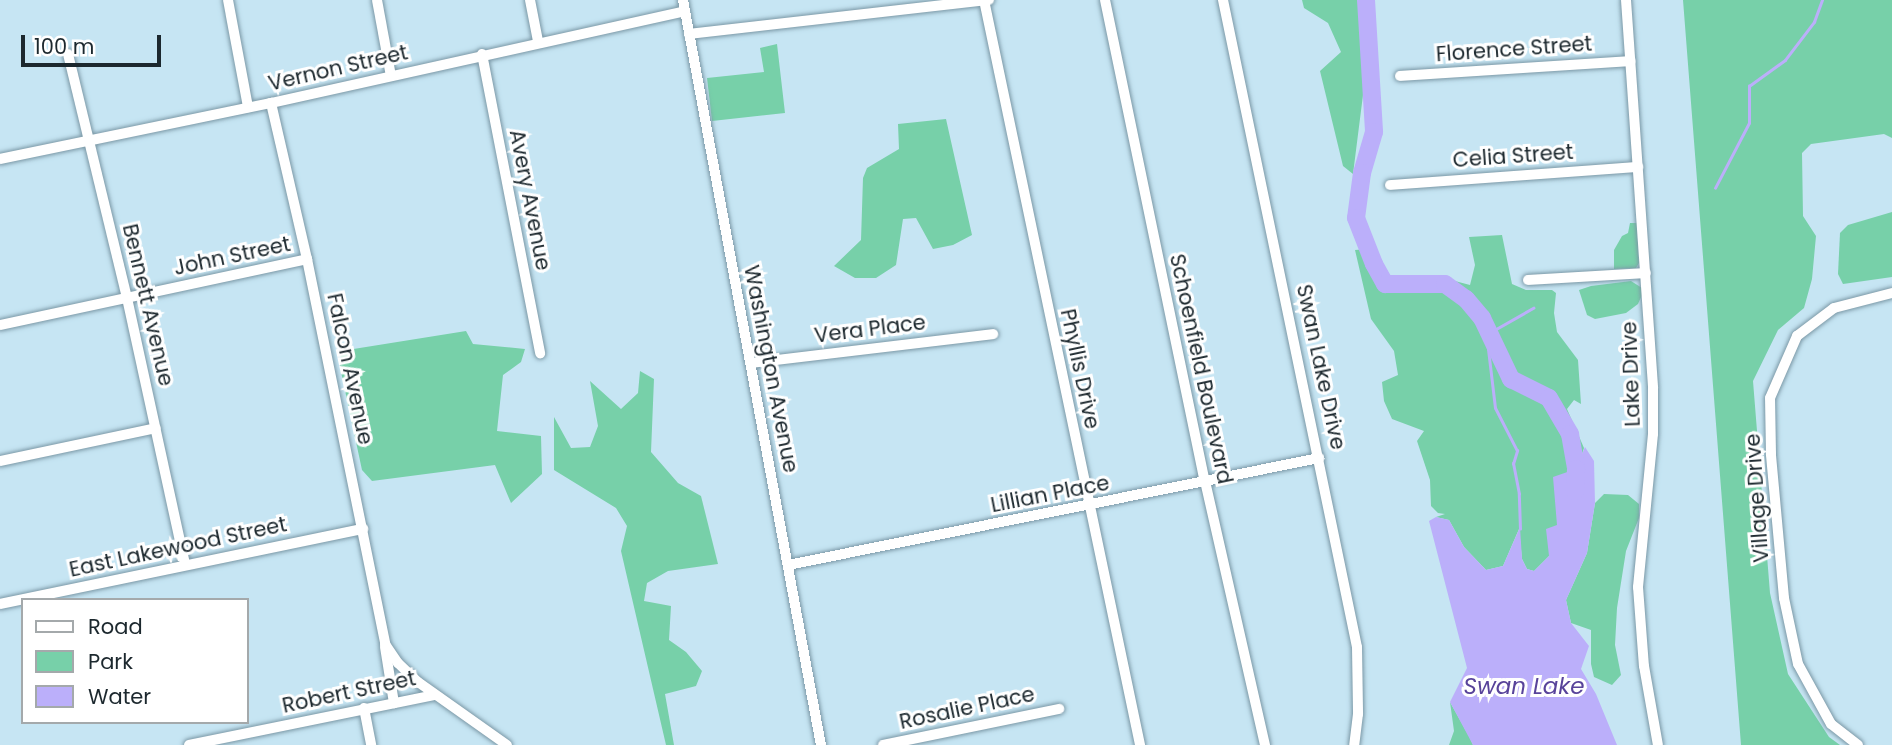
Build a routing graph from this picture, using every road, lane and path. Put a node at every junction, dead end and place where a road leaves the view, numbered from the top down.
1 (228, 0) edge
2 (377, 0) edge
3 (530, 0) edge
4 (986, 0) edge
5 (1105, 0) edge
6 (1223, 0) edge
7 (1626, 0) edge
8 (684, 5) edge
9 (689, 34) junction
10 (538, 41) junction
11 (68, 54) dead end
12 (482, 54) junction
13 (1631, 61) junction
14 (391, 76) junction
15 (1400, 76) dead end
16 (271, 103) junction
17 (248, 107) junction
18 (90, 140) junction
19 (0, 159) edge
20 (1639, 167) junction
21 (1390, 185) dead end
22 (307, 259) junction
23 (1646, 273) junction
24 (1528, 279) dead end
25 (1892, 293) edge
26 (127, 299) junction
27 (0, 325) edge
28 (993, 334) dead end
29 (540, 353) dead end
30 (751, 363) junction
31 (156, 428) junction
32 (1320, 458) junction
33 (0, 461) edge
34 (1205, 481) junction
35 (1089, 506) junction
36 (363, 529) junction
37 (186, 565) junction
38 (788, 565) junction
39 (29, 598) edge
40 (21, 600) edge
41 (0, 604) edge
42 (385, 644) junction
43 (434, 695) junction
44 (394, 703) junction
45 (365, 708) junction
46 (1059, 709) dead end
47 (189, 745) edge
48 (371, 745) edge
49 (508, 745) edge
50 (821, 745) edge
51 (883, 745) edge
52 (1140, 745) edge
53 (1265, 745) edge
54 (1354, 745) edge
55 (1658, 745) edge
56 (1858, 745) edge

1 - 17 street
2 - 14 street
3 - 10 street
4 - 9 street
4 - 35 street, Phyllis Drive
5 - 34 street, Schoenfield Boulevard
6 - 32 street, Swan Lake Drive
7 - 13 street, Lake Drive
8 - 9 street, Washington Avenue
8 - 10 street, Vernon Street
9 - 30 street, Washington Avenue
10 - 12 street, Vernon Street
11 - 18 street, Bennett Avenue
12 - 14 street, Vernon Street
12 - 29 street, Avery Avenue
13 - 15 street, Florence Street
13 - 20 street, Lake Drive
14 - 16 street, Vernon Street
16 - 17 street, Vernon Street
16 - 22 street, Falcon Avenue
17 - 18 street, Vernon Street
18 - 19 street, Vernon Street
18 - 26 street, Bennett Avenue
20 - 21 street, Celia Street
20 - 23 street, Lake Drive
22 - 26 street, John Street
22 - 36 street, Falcon Avenue
23 - 24 street
23 - 55 street, Lake Drive
25 - 56 street, Village Drive
26 - 27 street, John Street
26 - 31 street, Bennett Avenue
28 - 30 street, Vera Place
30 - 38 street, Washington Avenue
31 - 33 street
31 - 37 street, Bennett Avenue
32 - 34 street, Lillian Place
32 - 54 street, Swan Lake Drive
34 - 35 street, Lillian Place
34 - 53 street, Schoenfield Boulevard
35 - 38 street, Lillian Place
35 - 52 street, Phyllis Drive
36 - 37 street, East Lakewood Street
36 - 42 street, Falcon Avenue
37 - 39 street, East Lakewood Street
38 - 50 street, Washington Avenue
40 - 41 street, East Lakewood Street
42 - 43 street, Falcon Avenue
42 - 44 street, Falcon Avenue
43 - 44 street, Robert Street
43 - 49 street, Falcon Avenue
44 - 45 street, Robert Street
45 - 47 street, Robert Street
45 - 48 street
46 - 51 street, Rosalie Place

